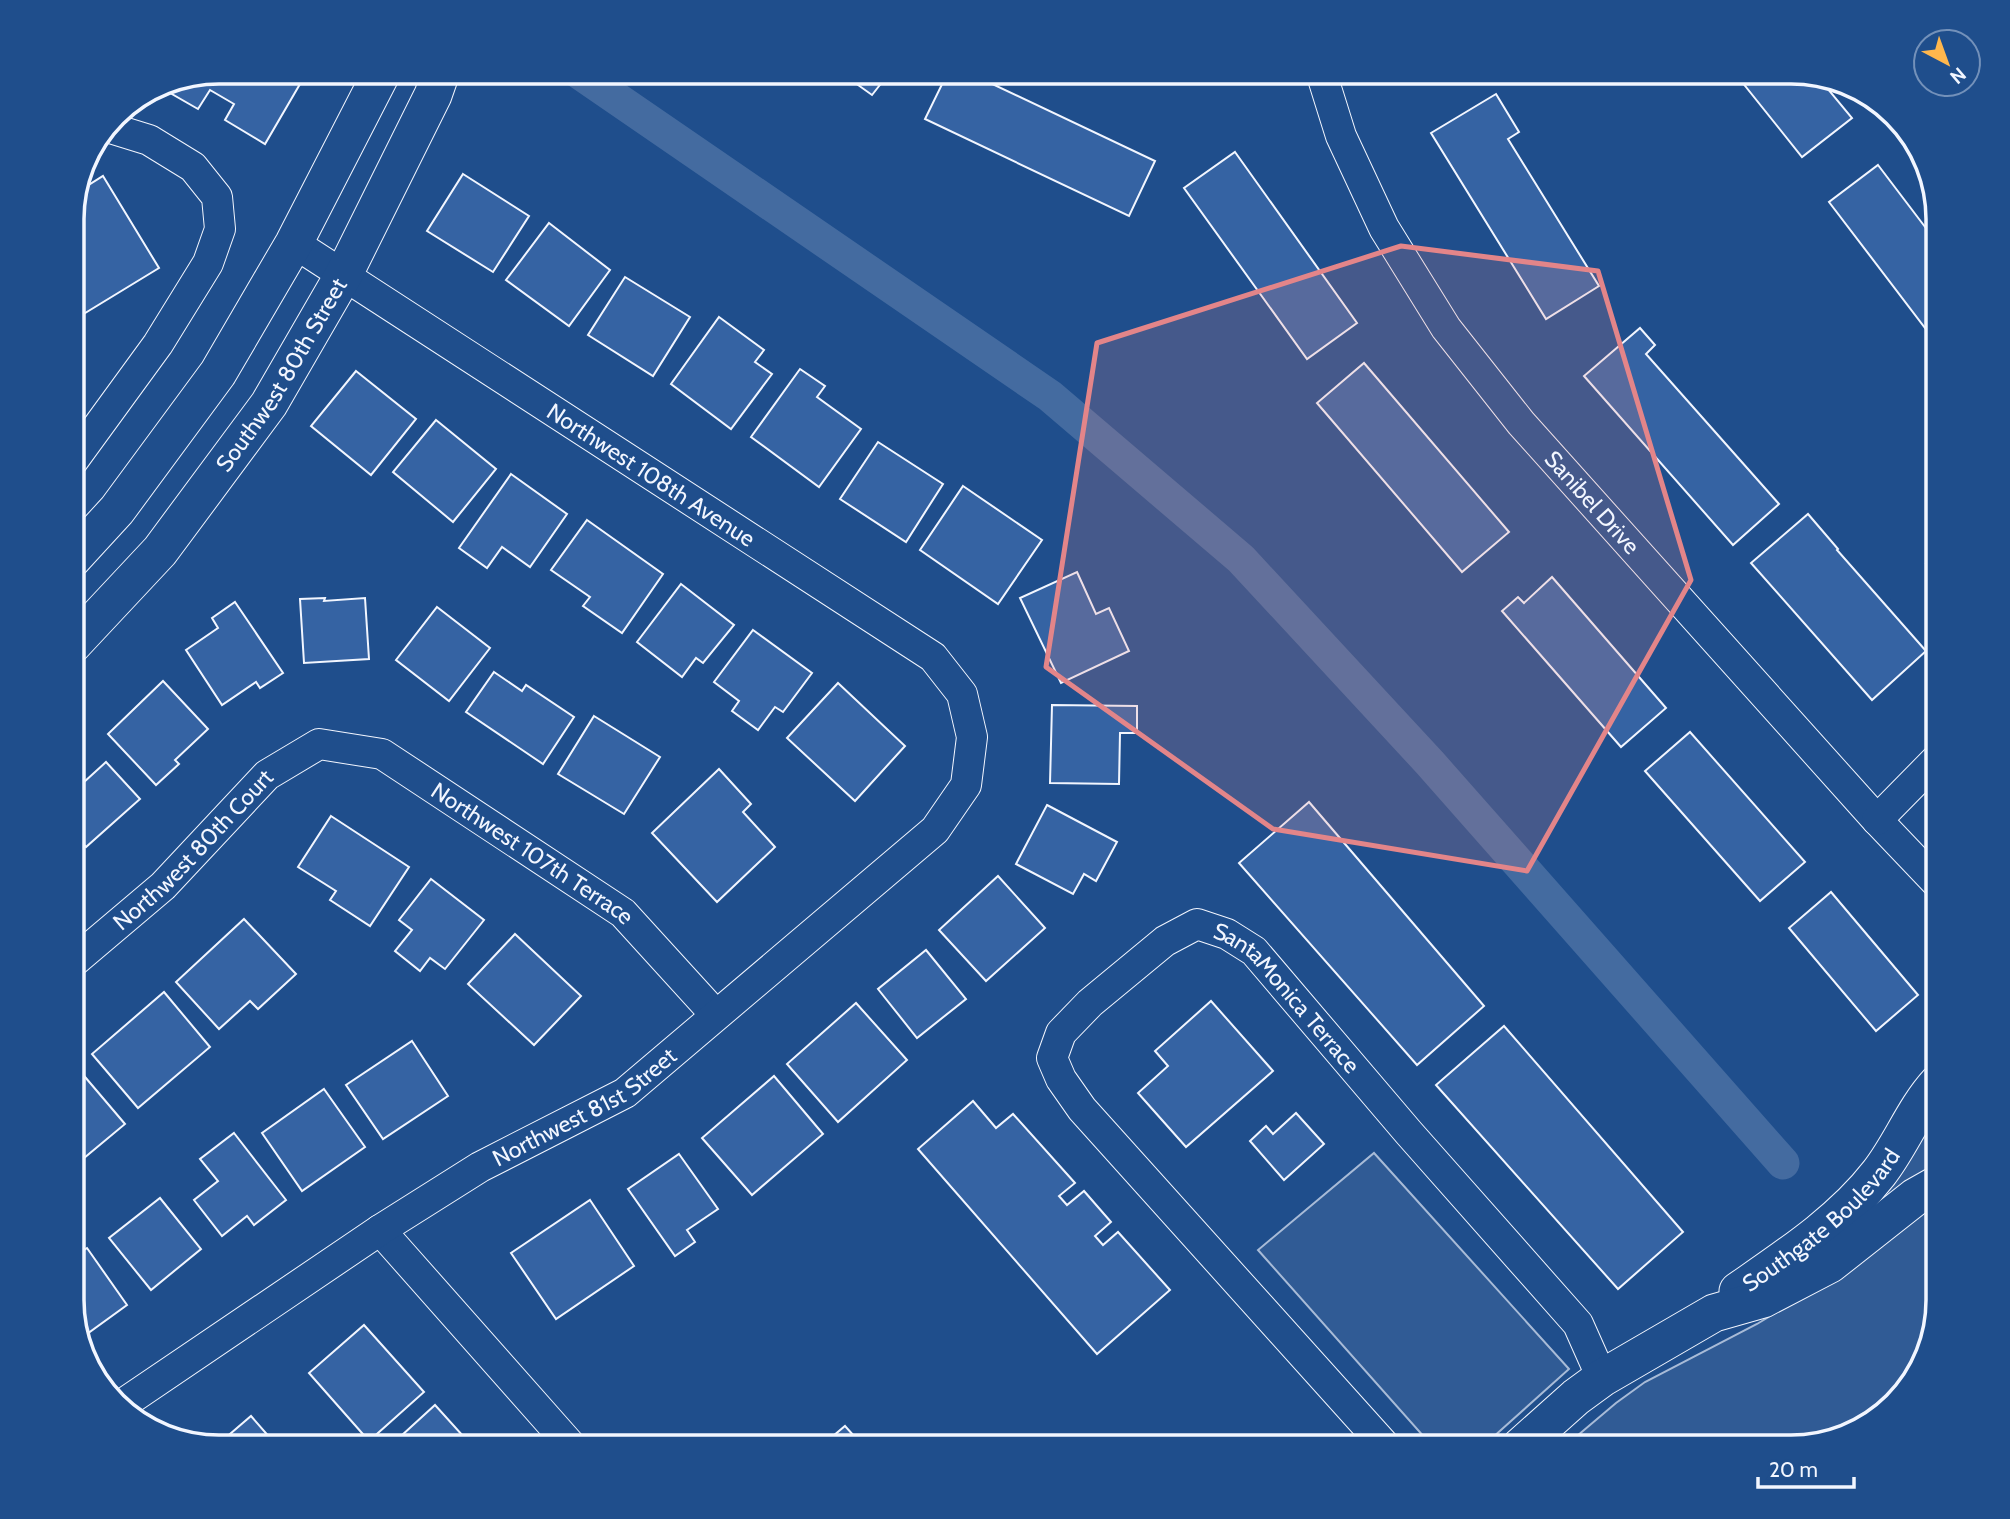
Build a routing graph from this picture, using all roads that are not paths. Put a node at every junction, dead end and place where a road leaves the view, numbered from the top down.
1 (376, 84) edge
2 (437, 84) edge
3 (1325, 84) edge
4 (118, 130) edge
5 (294, 243) junction
6 (343, 276) junction
7 (84, 446) edge
8 (84, 546) edge
9 (84, 632) edge
10 (972, 737) joint
11 (319, 744) joint
12 (1926, 770) edge
13 (1877, 820) junction
14 (1926, 871) edge
15 (84, 953) edge
16 (715, 1014) junction
17 (1926, 1096) edge
18 (1926, 1190) edge
19 (380, 1230) junction
20 (1714, 1313) junction
21 (1602, 1378) junction
22 (129, 1400) edge
23 (561, 1435) edge
24 (1375, 1435) edge
25 (1533, 1435) edge

1 - 5 street
2 - 6 street, Southwest 80th Street
3 - 13 street, Sanibel Drive
4 - 7 street
5 - 6 street, Northwest 108th Avenue
5 - 8 street
6 - 9 street, Southwest 80th Street
6 - 10 street, Northwest 108th Avenue
10 - 16 street, Northwest 81st Street
11 - 15 street, Northwest 80th Court
11 - 16 street, Northwest 107th Terrace
12 - 13 street
13 - 14 street, Sanibel Drive
16 - 19 street, Northwest 81st Street
17 - 20 street, Southgate Boulevard
18 - 20 street, Southgate Boulevard
19 - 22 street, Northwest 81st Street
19 - 23 street
20 - 21 street, Southgate Boulevard
21 - 24 street, SantaMonica Terrace
21 - 25 street, Southgate Boulevard

